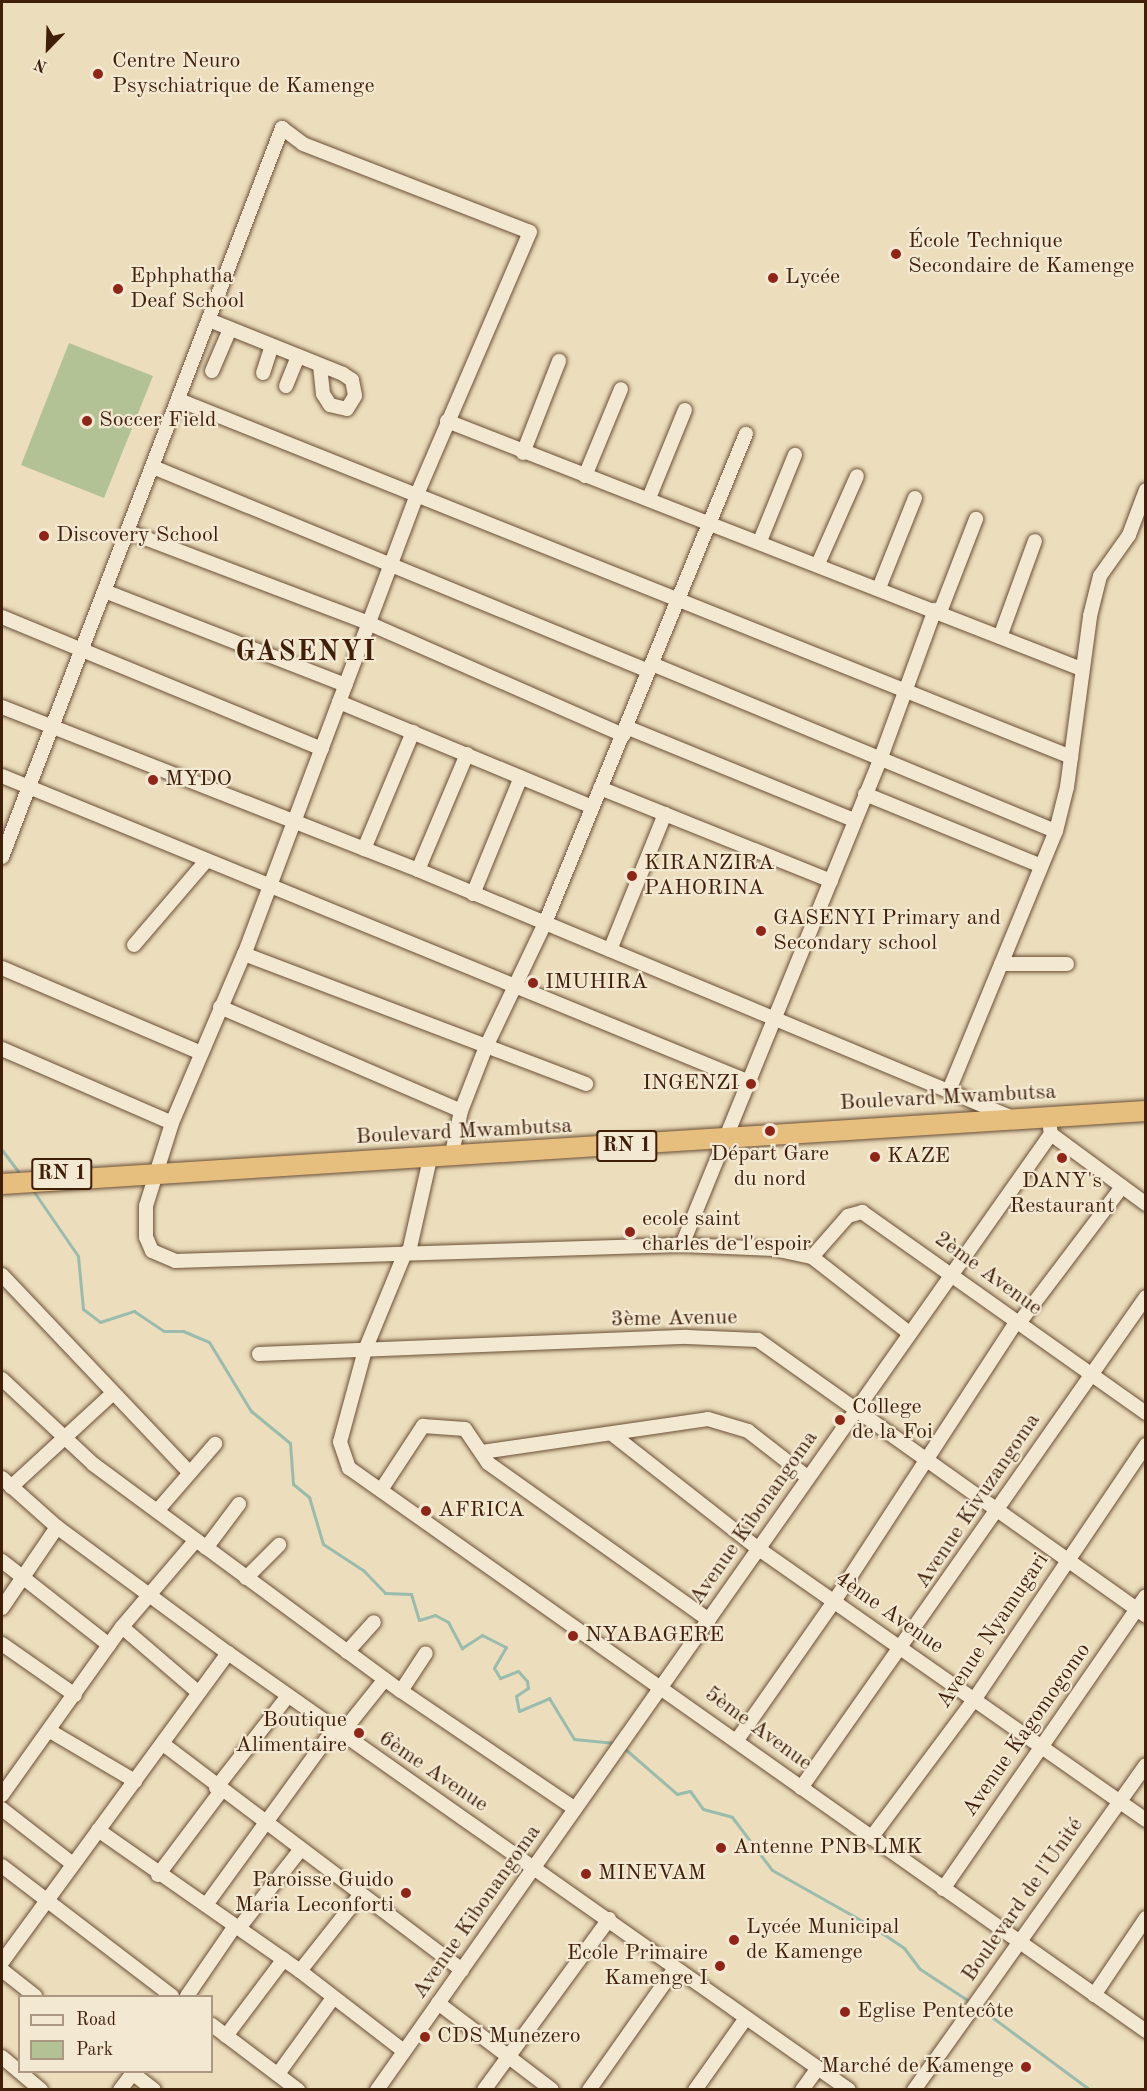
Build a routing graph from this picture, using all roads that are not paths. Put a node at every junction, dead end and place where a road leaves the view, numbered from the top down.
1 (209, 320) junction
2 (230, 329) junction
3 (272, 346) junction
4 (298, 356) junction
5 (559, 361) dead end
6 (321, 365) dead end
7 (212, 371) dead end
8 (263, 373) dead end
9 (286, 386) dead end
10 (621, 389) dead end
11 (178, 400) junction
12 (685, 410) dead end
13 (447, 421) junction
14 (747, 434) dead end
15 (523, 453) junction
16 (795, 454) dead end
17 (153, 467) junction
18 (585, 476) junction
19 (857, 476) dead end
20 (1146, 490) edge
21 (418, 492) junction
22 (649, 498) junction
23 (915, 498) dead end
24 (976, 519) dead end
25 (710, 521) junction
26 (129, 532) junction
27 (760, 541) junction
28 (1035, 541) dead end
29 (818, 564) junction
30 (394, 565) junction
31 (879, 588) junction
32 (107, 592) junction
33 (679, 600) junction
34 (937, 611) junction
35 (2, 617) edge
36 (368, 623) junction
37 (1000, 637) junction
38 (82, 650) junction
39 (651, 668) junction
40 (1079, 668) junction
41 (345, 685) junction
42 (906, 692) junction
43 (339, 702) junction
44 (2, 706) edge
45 (52, 727) junction
46 (624, 731) junction
47 (413, 732) junction
48 (322, 749) junction
49 (467, 754) junction
50 (1071, 757) junction
51 (880, 760) junction
52 (2, 776) edge
53 (521, 777) junction
54 (28, 786) junction
55 (600, 788) junction
56 (865, 794) junction
57 (592, 807) junction
58 (665, 814) junction
59 (854, 820) junction
60 (294, 822) junction
61 (1056, 831) junction
62 (364, 849) junction
63 (2, 854) edge
64 (206, 861) junction
65 (1041, 866) junction
66 (418, 870) junction
67 (831, 882) junction
68 (268, 887) junction
69 (473, 894) junction
70 (545, 923) junction
71 (134, 945) dead end
72 (610, 950) junction
73 (244, 954) junction
74 (1000, 964) junction
75 (1066, 964) dead end
76 (2, 968) edge
77 (517, 987) junction
78 (220, 1007) junction
79 (773, 1019) junction
80 (2, 1049) edge
81 (485, 1049) junction
82 (201, 1053) junction
83 (747, 1081) junction
84 (586, 1084) dead end
85 (950, 1088) junction
86 (461, 1111) junction
87 (1146, 1111) edge
88 (1013, 1118) junction
89 (172, 1123) junction
90 (1050, 1125) junction
91 (726, 1139) junction
92 (452, 1158) junction
93 (430, 1159) junction
94 (155, 1173) junction
95 (9, 1184) edge
96 (1122, 1187) junction
97 (1146, 1204) edge
98 (682, 1245) junction
99 (407, 1252) junction
100 (812, 1257) junction
101 (951, 1273) junction
102 (2, 1275) edge
103 (1146, 1297) edge
104 (1018, 1322) junction
105 (908, 1332) junction
106 (365, 1350) junction
107 (259, 1354) dead end
108 (1091, 1374) junction
109 (2, 1380) edge
110 (111, 1395) junction
111 (855, 1408) junction
112 (1146, 1413) edge
113 (612, 1434) junction
114 (64, 1440) junction
115 (215, 1444) dead end
116 (1146, 1444) edge
117 (482, 1452) junction
118 (924, 1458) junction
119 (188, 1472) junction
120 (807, 1477) junction
121 (6, 1482) edge
122 (381, 1490) junction
123 (239, 1504) dead end
124 (995, 1509) junction
125 (156, 1511) junction
126 (57, 1527) junction
127 (201, 1544) junction
128 (279, 1545) dead end
129 (756, 1547) junction
130 (1066, 1559) junction
131 (2, 1561) edge
132 (246, 1578) junction
133 (22, 1580) junction
134 (150, 1595) junction
135 (1146, 1596) edge
136 (835, 1600) junction
137 (2, 1608) edge
138 (1141, 1613) edge
139 (709, 1620) junction
140 (374, 1622) dead end
141 (122, 1627) junction
142 (2, 1644) edge
143 (109, 1645) junction
144 (903, 1648) junction
145 (347, 1652) junction
146 (228, 1653) junction
147 (426, 1653) dead end
148 (385, 1679) junction
149 (663, 1686) junction
150 (401, 1691) junction
151 (199, 1693) junction
152 (75, 1695) junction
153 (288, 1696) junction
154 (974, 1700) junction
155 (50, 1731) junction
156 (337, 1731) junction
157 (737, 1740) junction
158 (163, 1744) junction
159 (1041, 1746) junction
160 (1146, 1765) edge
161 (135, 1781) junction
162 (801, 1788) junction
163 (219, 1789) junction
164 (2, 1795) edge
165 (1119, 1801) junction
166 (2, 1809) edge
167 (575, 1809) junction
168 (1146, 1820) edge
169 (264, 1822) junction
170 (98, 1830) junction
171 (871, 1838) junction
172 (301, 1849) junction
173 (73, 1864) junction
174 (2, 1866) edge
175 (536, 1867) junction
176 (158, 1875) junction
177 (943, 1889) junction
178 (361, 1894) junction
179 (45, 1903) junction
180 (206, 1905) junction
181 (1146, 1918) edge
182 (609, 1919) junction
183 (237, 1927) junction
184 (1019, 1943) junction
185 (284, 1959) junction
186 (2, 1963) edge
187 (675, 1968) junction
188 (462, 1970) junction
189 (300, 1971) junction
190 (34, 1995) edge
191 (171, 1995) edge
192 (188, 1995) edge
193 (1094, 1995) junction
194 (333, 1998) junction
195 (438, 2003) junction
196 (746, 2018) junction
197 (213, 2026) edge
198 (1146, 2031) edge
199 (226, 2036) junction
200 (404, 2051) junction
201 (2, 2057) edge
202 (508, 2057) junction
203 (818, 2068) junction
204 (18, 2071) edge
205 (21, 2073) edge
206 (131, 2073) edge
207 (133, 2073) edge
208 (278, 2074) junction
209 (41, 2090) edge
210 (120, 2090) edge
211 (154, 2090) edge
212 (298, 2090) edge
213 (377, 2090) edge
214 (484, 2090) edge
215 (552, 2090) edge
216 (590, 2090) edge
217 (694, 2090) edge
218 (802, 2090) edge
219 (849, 2090) edge
220 (914, 2090) edge

1 - 2 street
1 - 11 street
1 - 13 street
2 - 3 street
2 - 7 street
3 - 4 street
3 - 8 street
4 - 6 street
4 - 9 street
5 - 15 street
10 - 18 street
11 - 17 street
11 - 21 street
12 - 22 street
13 - 15 street
13 - 21 street
14 - 25 street
15 - 18 street
16 - 27 street
17 - 26 street
17 - 30 street
18 - 22 street
19 - 29 street
20 - 40 street
21 - 30 street
21 - 33 street
22 - 25 street
23 - 31 street
24 - 34 street
25 - 27 street
25 - 33 street
26 - 32 street
26 - 36 street
27 - 29 street
28 - 37 street
29 - 31 street
30 - 36 street
30 - 39 street
31 - 34 street
32 - 38 street
32 - 41 street
33 - 39 street
33 - 42 street
34 - 37 street
34 - 42 street
35 - 38 street
36 - 41 street
36 - 46 street
37 - 40 street
38 - 45 street
38 - 48 street
39 - 46 street
39 - 51 street
40 - 50 street
41 - 43 street
42 - 50 street
42 - 51 street
43 - 47 street
43 - 48 street
44 - 45 street
45 - 54 street
45 - 60 street
46 - 55 street
46 - 59 street
47 - 49 street
47 - 62 street
48 - 60 street
49 - 53 street
49 - 66 street
50 - 61 street
51 - 56 street
51 - 61 street
52 - 54 street
53 - 57 street
53 - 69 street
54 - 63 street
54 - 64 street
55 - 57 street
55 - 58 street
56 - 59 street
56 - 65 street
57 - 70 street
58 - 67 street
58 - 72 street
59 - 67 street
60 - 62 street
60 - 68 street
61 - 65 street
62 - 66 street
64 - 68 street
64 - 71 street
65 - 74 street
66 - 69 street
67 - 79 street
68 - 73 street
68 - 77 street
69 - 70 street
70 - 72 street
70 - 77 street
72 - 79 street
73 - 78 street
73 - 81 street
74 - 75 street
74 - 85 street
76 - 82 street
77 - 81 street
77 - 83 street
78 - 82 street
78 - 86 street
79 - 83 street
79 - 85 street
80 - 89 street
81 - 84 street
81 - 86 street
82 - 89 street
83 - 91 street
85 - 88 street
86 - 92 street
87 - 90 highway, Boulevard Mwambutsa / RN 1
88 - 90 highway, Boulevard Mwambutsa / RN 1
88 - 91 highway, Boulevard Mwambutsa / RN 1
89 - 94 street
90 - 96 street
90 - 101 street, Avenue Kibonangoma
91 - 92 highway, Boulevard Mwambutsa / RN 1
91 - 98 street
92 - 93 highway, Boulevard Mwambutsa / RN 1
93 - 94 highway, Boulevard Mwambutsa / RN 1
93 - 99 street
94 - 95 highway, Boulevard Mwambutsa / RN 1
94 - 99 street
96 - 97 street
96 - 104 street
98 - 99 street
98 - 100 street
99 - 106 street
100 - 101 street, 2ème Avenue
100 - 105 street
101 - 104 street, 2ème Avenue
101 - 105 street, Avenue Kibonangoma
102 - 110 street
103 - 108 street, Avenue Kivuzangoma
104 - 108 street, 2ème Avenue
104 - 118 street
105 - 111 street, Avenue Kibonangoma
106 - 107 street, 3ème Avenue
106 - 111 street, 3ème Avenue
106 - 122 street, 5ème Avenue
108 - 112 street, 2ème Avenue
108 - 124 street, Avenue Kivuzangoma
109 - 114 street
110 - 114 street
110 - 119 street
111 - 118 street, 3ème Avenue
111 - 120 street, Avenue Kibonangoma
113 - 117 street
113 - 120 street
113 - 129 street, 4ème Avenue
114 - 121 street
114 - 125 street
115 - 119 street
116 - 130 street, Avenue Nyamugari
117 - 122 street
117 - 139 street
118 - 124 street, 3ème Avenue
118 - 136 street
119 - 125 street
120 - 129 street, Avenue Kibonangoma
121 - 126 street, 6ème Avenue
122 - 149 street, 5ème Avenue
123 - 127 street
124 - 130 street, 3ème Avenue
124 - 144 street, Avenue Kivuzangoma
125 - 127 street
126 - 133 street
126 - 134 street, 6ème Avenue
127 - 132 street
127 - 134 street
128 - 132 street
129 - 136 street, 4ème Avenue
129 - 139 street, Avenue Kibonangoma
130 - 138 street, 3ème Avenue
130 - 154 street, Avenue Nyamugari
131 - 133 street
132 - 145 street
133 - 137 street
133 - 143 street
134 - 141 street
134 - 146 street, 6ème Avenue
135 - 138 street, Avenue Kagomogomo
136 - 144 street, 4ème Avenue
136 - 157 street
138 - 159 street, Avenue Kagomogomo
139 - 149 street, Avenue Kibonangoma
140 - 145 street
141 - 143 street
141 - 151 street
142 - 152 street
143 - 152 street
144 - 154 street, 4ème Avenue
144 - 162 street, Avenue Kivuzangoma
145 - 148 street
146 - 151 street
146 - 153 street, 6ème Avenue
147 - 150 street
148 - 150 street
148 - 156 street
149 - 157 street, 5ème Avenue
149 - 167 street, Avenue Kibonangoma
150 - 167 street
151 - 158 street
152 - 155 street
153 - 156 street, 6ème Avenue
153 - 163 street
154 - 159 street, 4ème Avenue
154 - 171 street, Avenue Nyamugari
155 - 161 street
155 - 164 street
156 - 169 street
156 - 175 street, 6ème Avenue
157 - 162 street, 5ème Avenue
158 - 161 street
158 - 163 street
159 - 165 street, 4ème Avenue
159 - 177 street, Avenue Kagomogomo
160 - 165 street, Boulevard de l'Unité
161 - 170 street
162 - 171 street, 5ème Avenue
163 - 169 street
163 - 176 street
165 - 168 street, 4ème Avenue
165 - 184 street, Boulevard de l'Unité
166 - 173 street
167 - 175 street, Avenue Kibonangoma
169 - 172 street
169 - 180 street
170 - 173 street
170 - 176 street
171 - 177 street, 5ème Avenue
172 - 178 street
172 - 183 street
173 - 179 street
174 - 179 street
175 - 182 street, 6ème Avenue
175 - 188 street, Avenue Kibonangoma
176 - 180 street
177 - 184 street, 5ème Avenue
178 - 188 street
178 - 189 street
179 - 186 street
179 - 191 street
180 - 183 street
181 - 193 street
182 - 187 street, 6ème Avenue
182 - 202 street
183 - 185 street
183 - 192 street
184 - 193 street, 5ème Avenue
184 - 220 street, Boulevard de l'Unité
185 - 189 street
185 - 199 street
186 - 190 street
187 - 196 street, 6ème Avenue
187 - 216 street
188 - 195 street, Avenue Kibonangoma
189 - 194 street
193 - 198 street, 5ème Avenue
194 - 200 street
194 - 208 street
195 - 200 street, Avenue Kibonangoma
195 - 202 street
196 - 203 street, 6ème Avenue
196 - 217 street
197 - 199 street
199 - 208 street
200 - 213 street, Avenue Kibonangoma
201 - 204 street
202 - 214 street
202 - 215 street
203 - 218 street
203 - 219 street, 6ème Avenue
205 - 209 street
206 - 210 street
207 - 211 street
208 - 212 street

